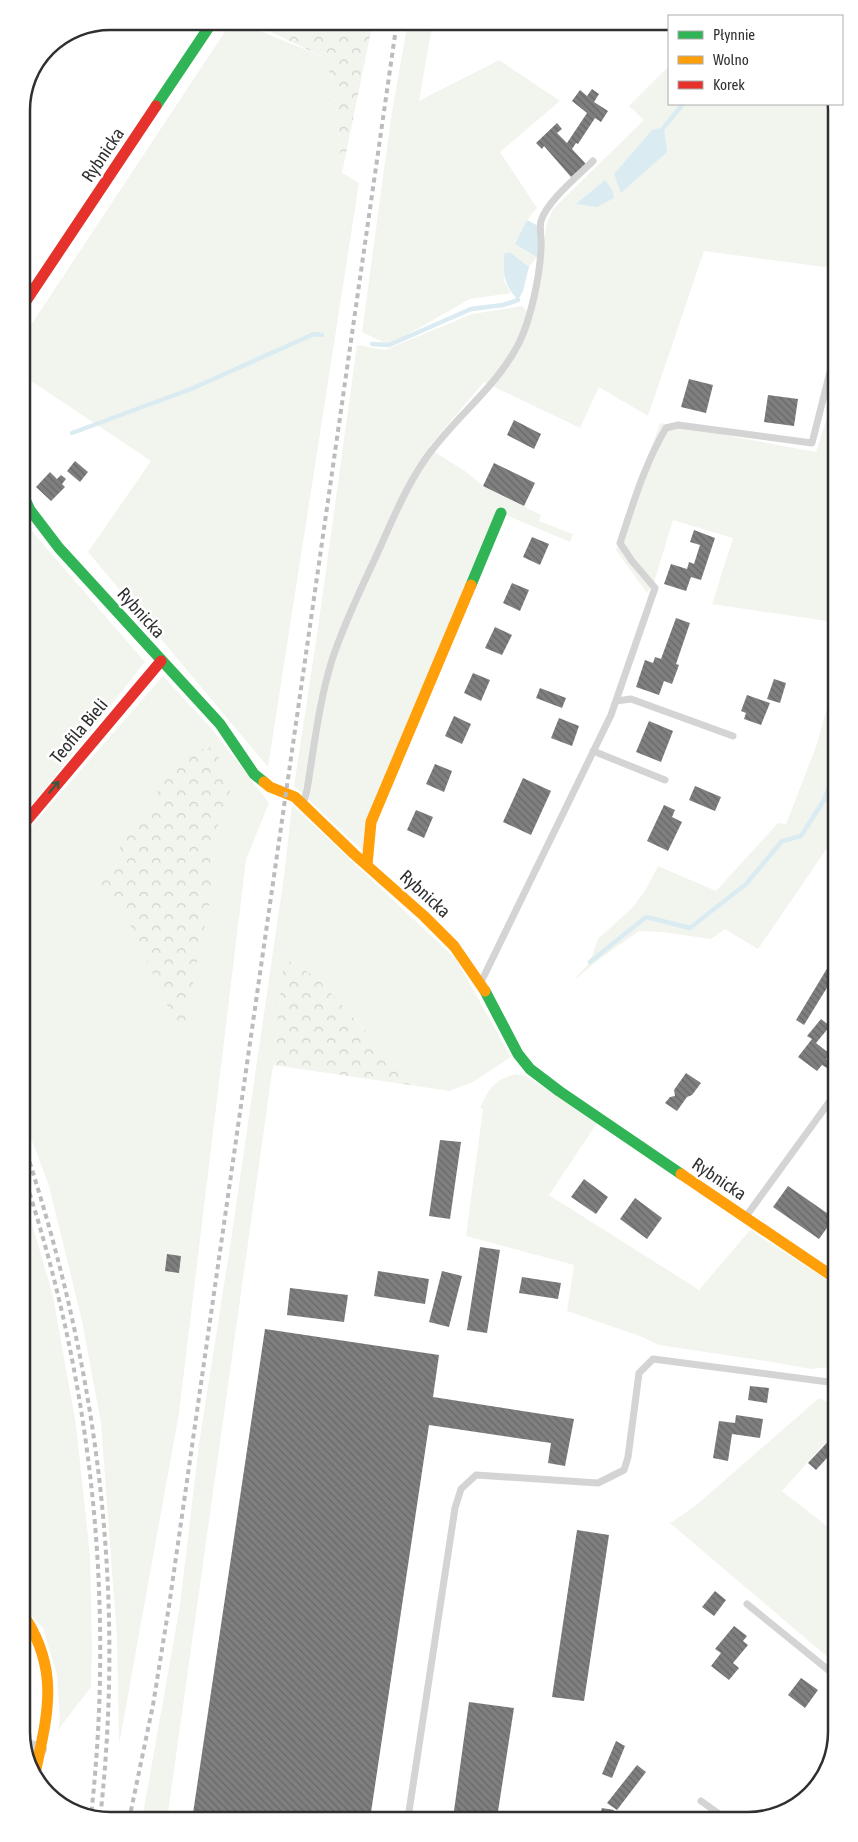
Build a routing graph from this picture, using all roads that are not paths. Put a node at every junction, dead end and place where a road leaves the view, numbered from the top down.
1 (207, 30) edge
2 (593, 161) dead end
3 (30, 295) edge
4 (828, 380) edge
5 (30, 510) edge
6 (501, 513) dead end
7 (161, 662) junction
8 (616, 701) junction
9 (733, 736) dead end
10 (593, 751) junction
11 (666, 780) dead end
12 (304, 804) junction
13 (30, 817) edge
14 (367, 865) junction
15 (481, 983) junction
16 (828, 1104) edge
17 (745, 1218) junction
18 (828, 1273) edge
19 (828, 1382) edge
20 (747, 1604) dead end
21 (30, 1626) edge
22 (828, 1670) edge
23 (33, 1747) edge
24 (702, 1801) dead end
25 (409, 1812) edge
26 (717, 1812) edge

1 - 3 street, Rybnicka
2 - 12 lane
4 - 8 lane
5 - 7 street, Rybnicka
6 - 14 street
7 - 12 street, Rybnicka
13 -> 7 street, Teofila Bieli
8 - 9 lane
8 - 10 lane
10 - 11 lane
10 - 15 lane
12 - 14 street, Rybnicka
14 - 15 street, Rybnicka
15 - 17 street, Rybnicka
16 - 17 lane
17 - 18 street, Rybnicka
19 - 25 lane
20 - 22 lane
21 - 23 street
24 - 26 lane

